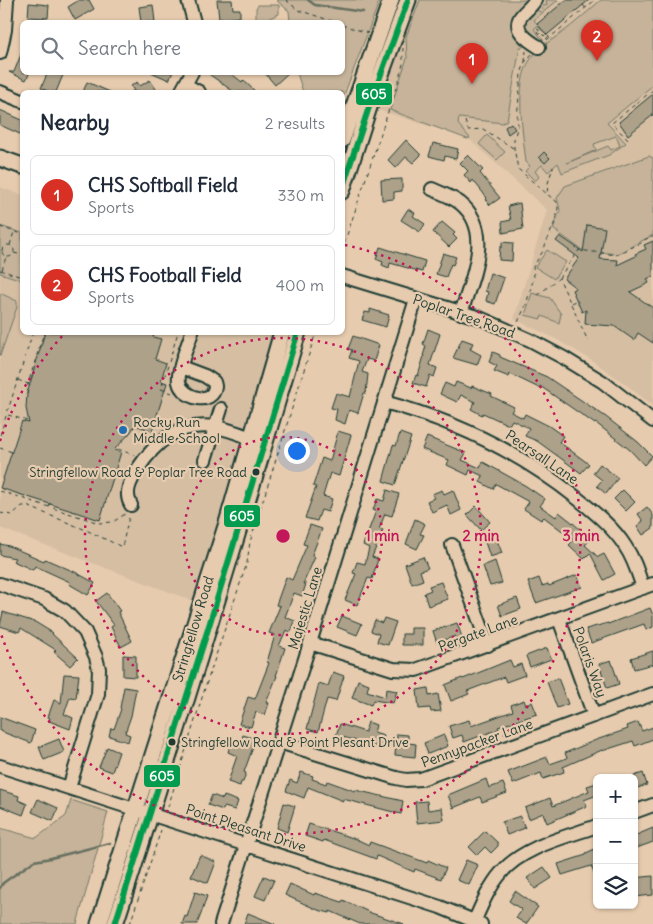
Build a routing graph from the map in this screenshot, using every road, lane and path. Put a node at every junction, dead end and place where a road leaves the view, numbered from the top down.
1 (6, 0) edge
2 (188, 0) edge
3 (286, 0) edge
4 (391, 0) edge
5 (408, 0) edge
6 (535, 0) edge
7 (595, 0) edge
8 (583, 5) dead end
9 (586, 8) junction
10 (588, 11) dead end
11 (567, 18) dead end
12 (193, 20) edge
13 (329, 20) edge
14 (570, 21) junction
15 (345, 26) edge
16 (371, 34) dead end
17 (546, 34) dead end
18 (551, 38) junction
19 (539, 47) junction
20 (403, 48) dead end
21 (521, 49) dead end
22 (0, 53) edge
23 (525, 62) junction
24 (191, 75) edge
25 (184, 89) edge
26 (653, 90) edge
27 (0, 92) edge
28 (20, 100) edge
29 (465, 121) dead end
30 (345, 131) edge
31 (628, 140) dead end
32 (514, 148) junction
33 (0, 158) edge
34 (20, 165) edge
35 (553, 167) dead end
36 (345, 182) edge
37 (432, 189) dead end
38 (547, 194) junction
39 (0, 227) edge
40 (14, 232) junction
41 (20, 234) edge
42 (653, 236) edge
43 (345, 241) edge
44 (10, 246) junction
45 (1, 249) edge
46 (14, 253) junction
47 (20, 254) edge
48 (6, 257) junction
49 (1, 270) edge
50 (20, 276) edge
51 (345, 277) edge
52 (559, 278) junction
53 (538, 295) dead end
54 (416, 299) junction
55 (577, 300) dead end
56 (571, 303) junction
57 (461, 313) junction
58 (518, 324) dead end
59 (32, 335) edge
60 (43, 335) edge
61 (177, 335) edge
62 (191, 335) edge
63 (281, 335) edge
64 (297, 335) edge
65 (315, 335) edge
66 (588, 341) dead end
67 (181, 367) dead end
68 (18, 380) junction
69 (28, 384) junction
70 (173, 393) dead end
71 (27, 394) dead end
72 (384, 402) junction
73 (222, 409) dead end
74 (6, 414) junction
75 (28, 421) dead end
76 (653, 421) edge
77 (216, 427) junction
78 (0, 435) edge
79 (258, 440) junction
80 (0, 448) edge
81 (118, 449) dead end
82 (12, 452) dead end
83 (138, 456) dead end
84 (205, 460) dead end
85 (16, 490) dead end
86 (0, 491) edge
87 (14, 496) junction
88 (51, 501) dead end
89 (49, 507) junction
90 (129, 512) junction
91 (0, 513) edge
92 (452, 545) dead end
93 (0, 584) edge
94 (648, 586) edge
95 (559, 619) junction
96 (310, 643) junction
97 (488, 645) junction
98 (653, 694) edge
99 (594, 716) junction
100 (279, 742) junction
101 (0, 766) edge
102 (69, 788) junction
103 (653, 805) edge
104 (168, 807) dead end
105 (136, 808) junction
106 (638, 811) edge
107 (151, 814) junction
108 (593, 827) edge
109 (161, 829) dead end
110 (246, 844) junction
111 (478, 922) edge
112 (99, 924) edge
113 (115, 924) edge
114 (130, 924) edge
115 (221, 924) edge

1 - 22 street
2 - 12 street
3 - 13 path
4 - 30 main road
5 - 36 main road
6 - 19 street
7 - 9 path
8 - 9 path
9 - 10 path
9 - 14 path
11 - 14 path
14 - 18 path
15 - 16 path
17 - 18 path
18 - 19 path
19 - 23 path
20 - 43 path
21 - 23 path
23 - 32 path
24 - 25 street
26 - 31 path
27 - 28 street
29 - 32 path
32 - 38 path
33 - 34 main road
35 - 38 path
37 - 57 street
38 - 58 path
39 - 40 path
40 - 41 path
40 - 44 path
42 - 52 path
44 - 45 path
44 - 46 path
45 - 48 path
46 - 47 path
46 - 48 path
48 - 49 path
49 - 50 path
51 - 54 street, Poplar Tree Road
52 - 53 path
52 - 56 path
54 - 57 street, Poplar Tree Road
54 - 72 street, Majestic Lane
55 - 56 path
56 - 66 path
57 - 76 street, Poplar Tree Road
59 - 68 path
60 - 69 path
61 - 70 path
62 - 67 street
63 - 79 main road, Stringfellow Road
64 - 79 main road, Stringfellow Road
65 - 104 path
68 - 69 path
68 - 74 path
69 - 71 path
72 - 94 street, Pearsall Lane
72 - 96 street, Majestic Lane
73 - 77 street
74 - 75 path
74 - 78 path
77 - 79 street
77 - 84 street
77 - 90 street
79 - 105 main road, Stringfellow Road
79 - 107 main road, Stringfellow Road
80 - 82 path
81 - 83 path
85 - 87 path
86 - 87 path
87 - 89 path
88 - 89 path
89 - 90 path
90 - 91 path
92 - 97 street
93 - 102 street
94 - 95 street, Pergate Lane
95 - 97 street, Pergate Lane
95 - 99 street, Polaris Way
96 - 97 street, Pergate Lane
96 - 100 street, Majestic Lane
98 - 99 street, Pennypacker Lane
99 - 100 street, Pennypacker Lane
100 - 110 street, Majestic Lane
101 - 102 street, Point Pleasant Drive
102 - 105 street, Point Pleasant Drive
103 - 106 street
105 - 107 street, Point Pleasant Drive
105 - 112 main road, Stringfellow Road
107 - 110 street, Point Pleasant Drive
107 - 113 main road, Stringfellow Road
108 - 111 street
109 - 114 path
110 - 111 street, Point Pleasant Drive
110 - 115 street, Majestic Lane

